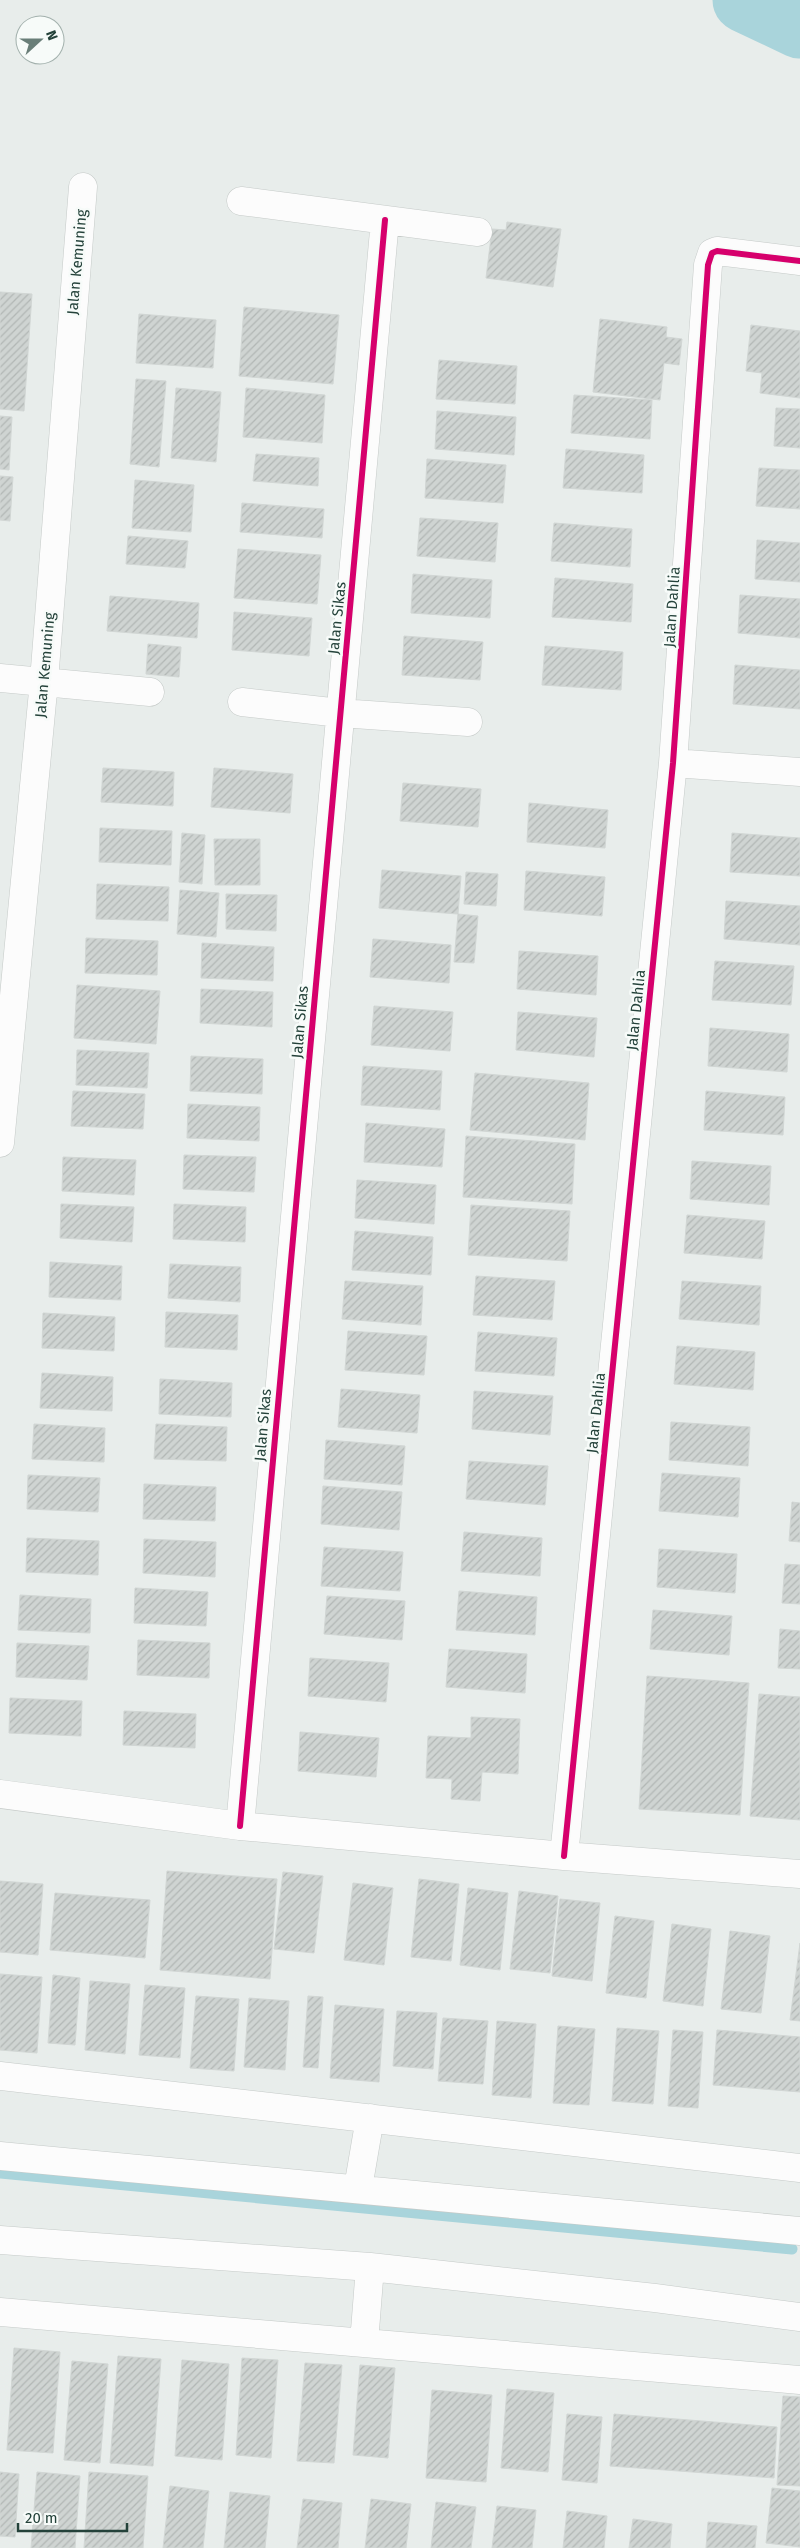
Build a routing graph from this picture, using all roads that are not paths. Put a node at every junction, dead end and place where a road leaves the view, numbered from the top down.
1 (83, 187) dead end
2 (241, 201) dead end
3 (386, 220) junction
4 (478, 232) dead end
5 (800, 261) edge
6 (0, 678) edge
7 (44, 681) junction
8 (150, 692) dead end
9 (242, 702) dead end
10 (340, 712) junction
11 (468, 722) dead end
12 (673, 763) junction
13 (800, 772) edge
14 (0, 1143) edge
15 (0, 1794) edge
16 (240, 1826) junction
17 (564, 1856) junction
18 (800, 1874) edge
19 (0, 2076) edge
20 (370, 2118) junction
21 (0, 2156) edge
22 (800, 2168) edge
23 (358, 2188) junction
24 (800, 2231) edge
25 (0, 2240) edge
26 (370, 2267) junction
27 (0, 2312) edge
28 (800, 2317) edge
29 (364, 2343) junction
30 (800, 2380) edge

1 - 7 street, Jalan Kemuning
2 - 3 street
3 - 4 street
3 - 10 street, Jalan Sikas
5 - 12 street, Jalan Dahlia
6 - 7 street
7 - 8 street
7 - 14 street, Jalan Kemuning
9 - 10 street
10 - 11 street
10 - 16 street, Jalan Sikas
12 - 13 street
12 - 17 street, Jalan Dahlia
15 - 16 street
16 - 17 street
17 - 18 street
19 - 20 street
20 - 22 street
20 - 23 street
21 - 23 street
23 - 24 street
25 - 26 street
26 - 28 street
26 - 29 street
27 - 29 street
29 - 30 street

